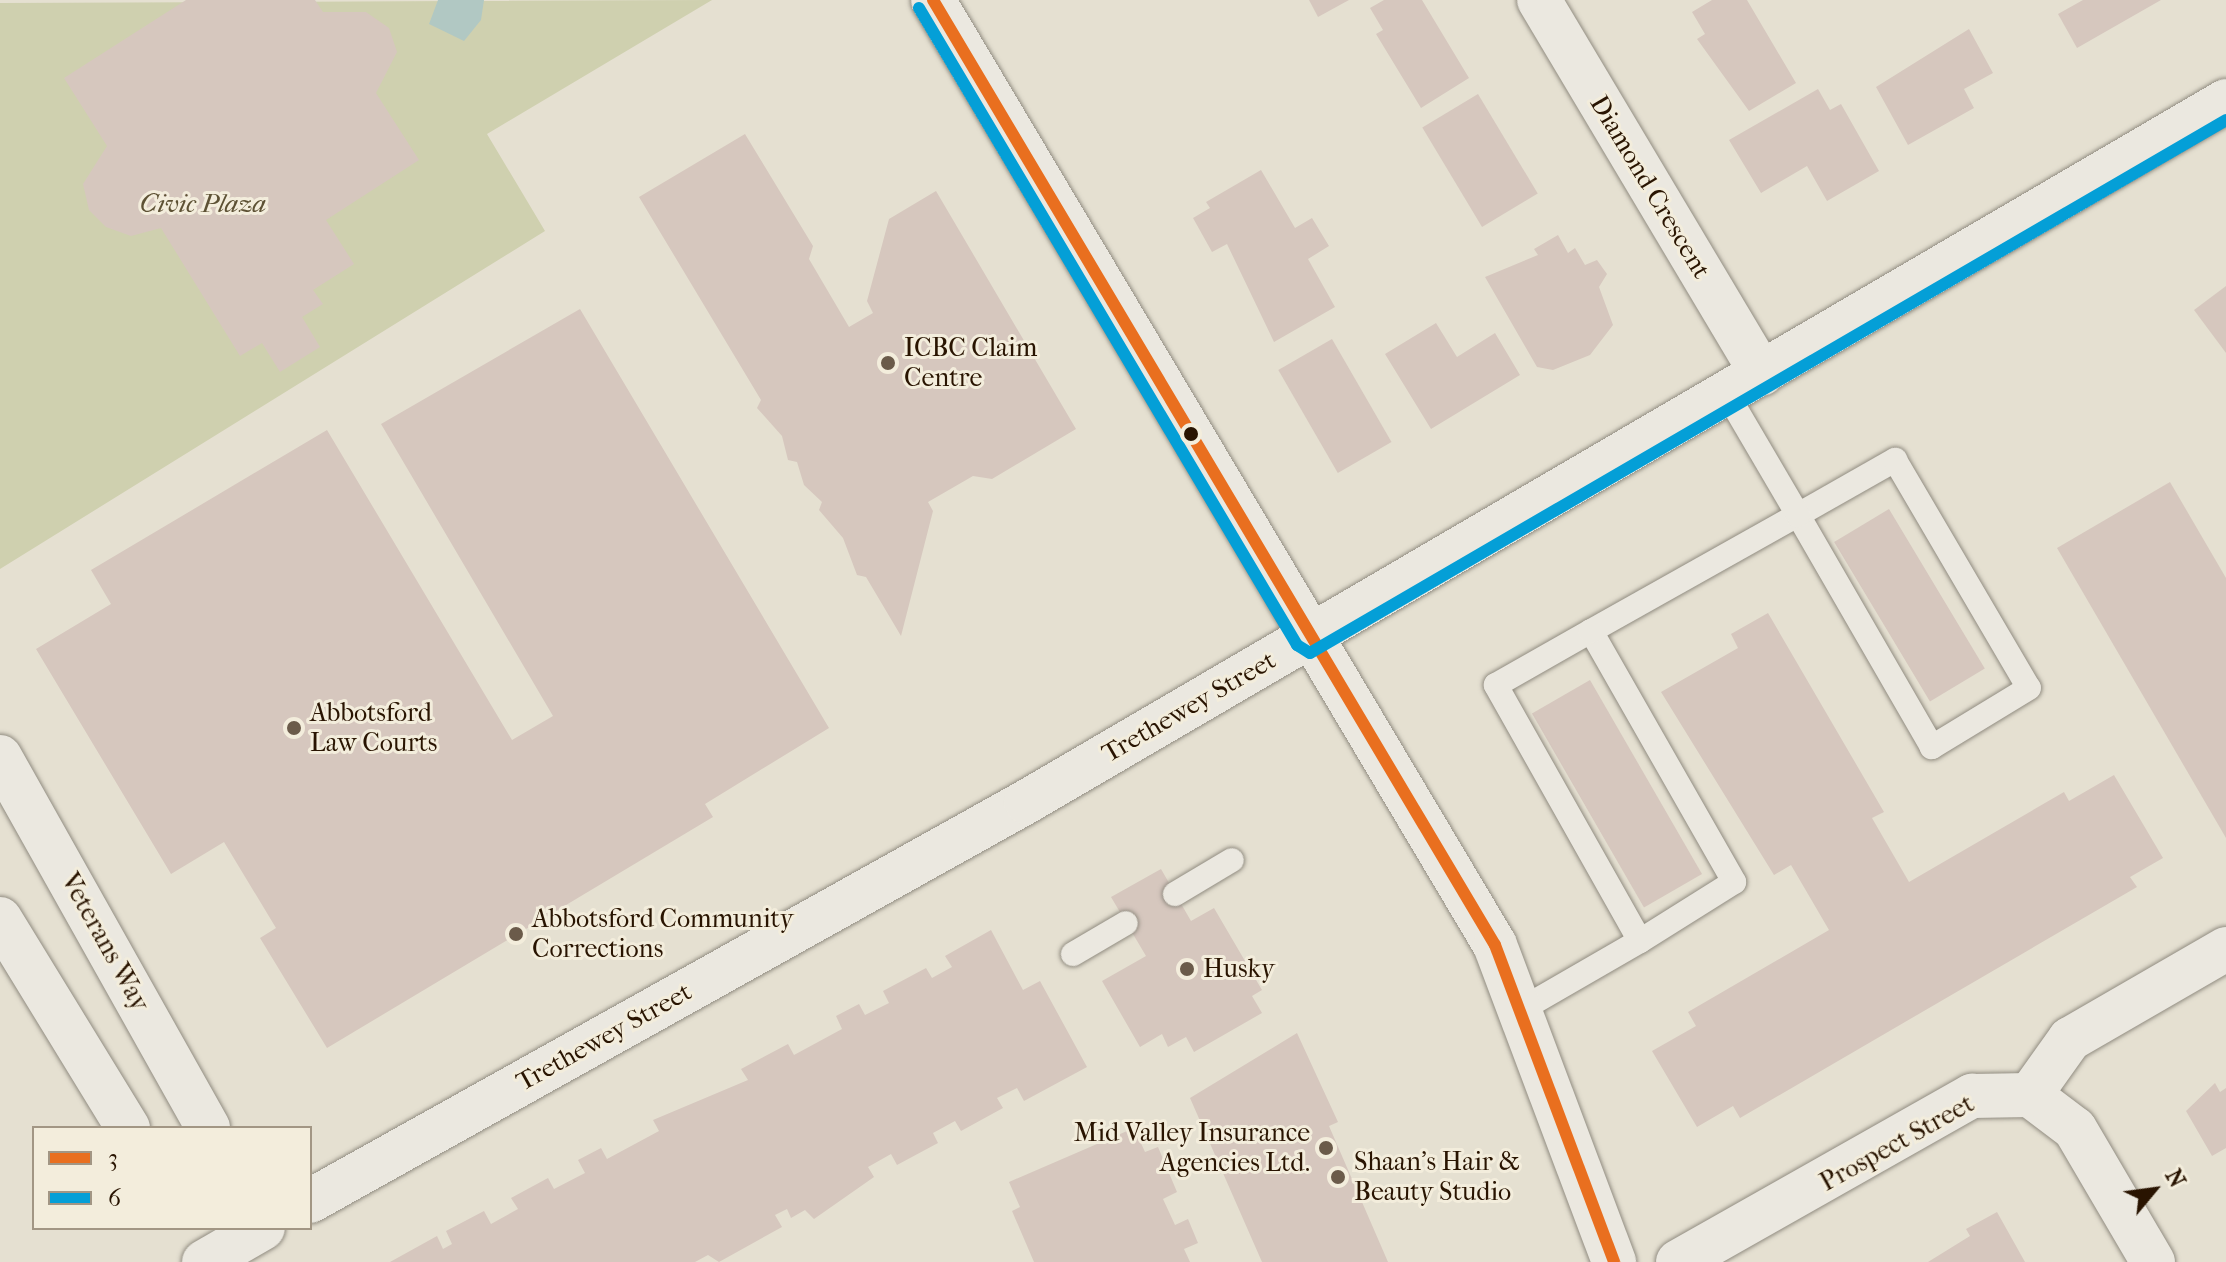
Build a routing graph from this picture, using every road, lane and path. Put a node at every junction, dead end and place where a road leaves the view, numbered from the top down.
1 (933, 0) edge
2 (1539, 0) edge
3 (2226, 101) edge
4 (1744, 384) junction
5 (1798, 515) junction
6 (1591, 631) junction
7 (1311, 637) junction
8 (0, 757) edge
9 (1232, 860) dead end
10 (1175, 894) dead end
11 (0, 919) edge
12 (1126, 923) dead end
13 (1640, 941) junction
14 (2226, 949) edge
15 (1073, 954) dead end
16 (1522, 1009) junction
17 (2030, 1095) junction
18 (127, 1126) edge
19 (207, 1126) edge
20 (312, 1200) edge
21 (1614, 1262) edge
22 (1678, 1262) edge
23 (2153, 1262) edge

1 - 7 main road
2 - 4 main road, Diamond Crescent
3 - 4 main road, Trethewey Street
4 - 5 lane
4 - 7 main road, Trethewey Street
5 - 5 lane
5 - 6 lane
6 - 13 lane
6 - 13 lane
7 - 16 main road
7 - 20 main road, Trethewey Street
8 - 19 main road, Veterans Way
9 - 10 lane
11 - 18 main road
12 - 15 lane
13 - 16 lane
14 - 17 main road
16 - 21 main road
17 - 22 main road, Prospect Street
17 - 23 main road

